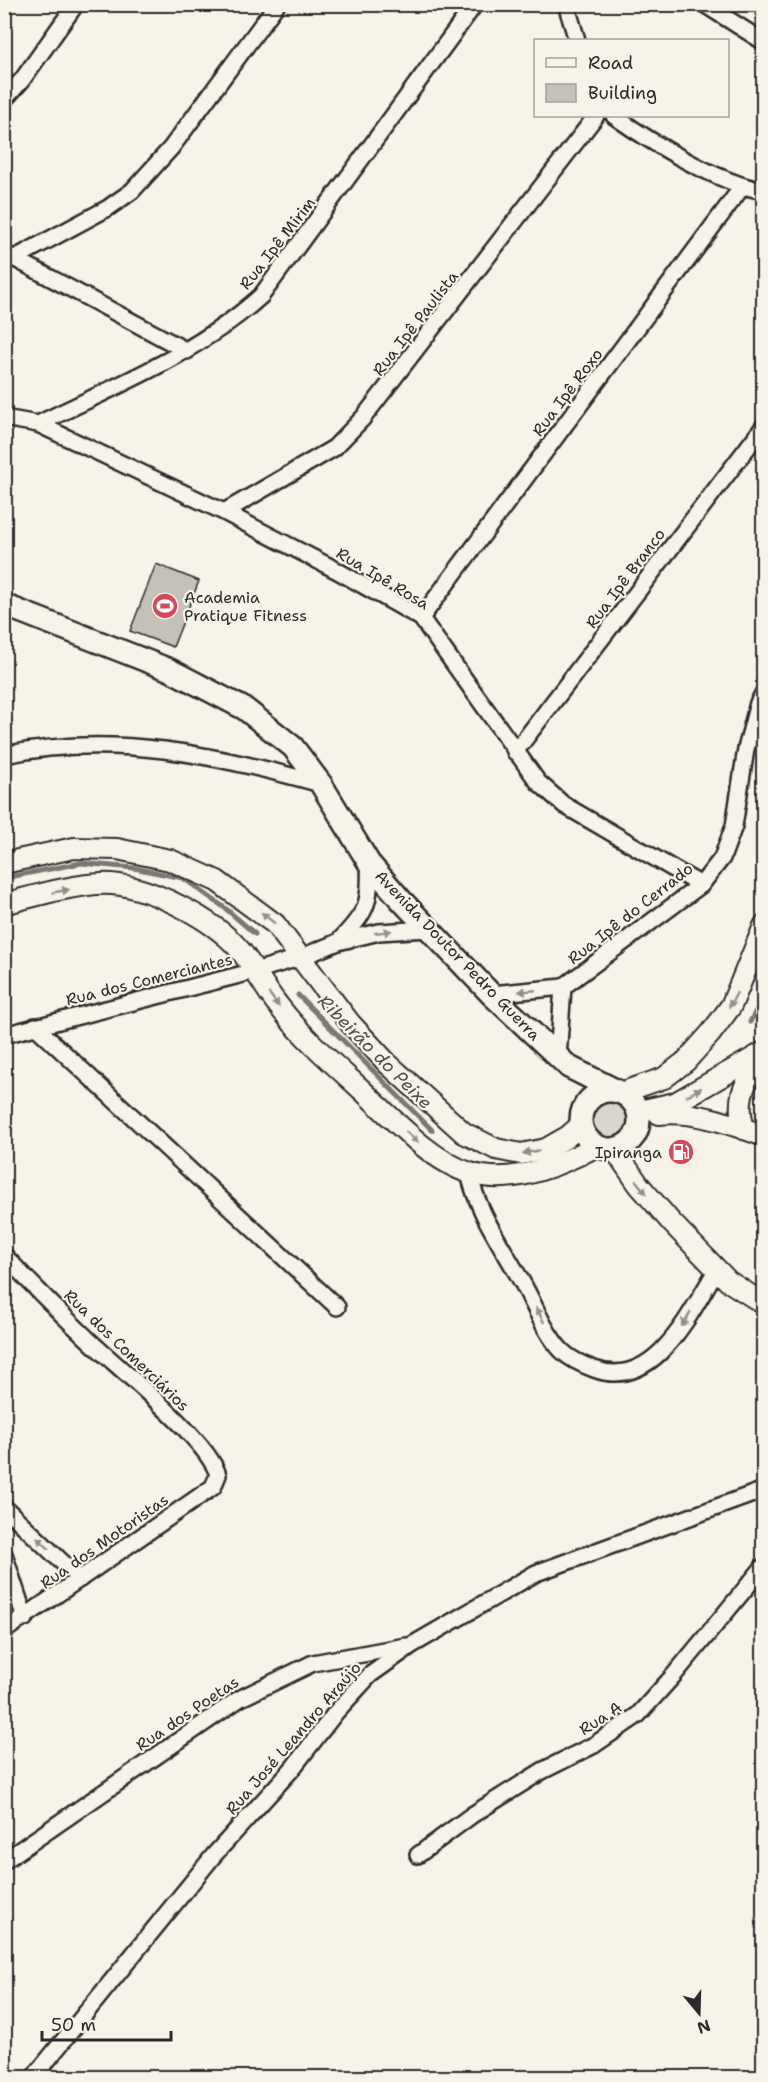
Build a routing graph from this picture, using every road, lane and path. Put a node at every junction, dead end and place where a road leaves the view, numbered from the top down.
1 (76, 4) edge
2 (277, 4) edge
3 (475, 4) edge
4 (566, 4) edge
5 (704, 4) edge
6 (578, 39) edge
7 (764, 42) edge
8 (4, 99) edge
9 (595, 117) edge
10 (615, 117) edge
11 (742, 187) junction
12 (764, 191) edge
13 (10, 255) edge
14 (187, 351) junction
15 (4, 418) edge
16 (38, 424) junction
17 (764, 426) edge
18 (224, 512) junction
19 (4, 605) edge
20 (421, 618) junction
21 (764, 692) edge
22 (515, 752) junction
23 (4, 754) edge
24 (321, 784) junction
25 (4, 863) edge
26 (369, 863) junction
27 (701, 885) junction
28 (4, 904) edge
29 (764, 926) edge
30 (428, 928) junction
31 (338, 942) junction
32 (302, 957) junction
33 (255, 971) junction
34 (563, 987) junction
35 (491, 994) junction
36 (35, 1026) junction
37 (4, 1035) edge
38 (763, 1053) edge
39 (563, 1062) junction
40 (620, 1092) junction
41 (640, 1114) junction
42 (582, 1116) junction
43 (744, 1129) junction
44 (764, 1136) edge
45 (606, 1148) junction
46 (470, 1173) junction
47 (4, 1255) edge
48 (717, 1269) junction
49 (764, 1304) edge
50 (337, 1307) dead end
51 (218, 1475) joint
52 (764, 1490) edge
53 (4, 1507) edge
54 (4, 1554) edge
55 (764, 1566) edge
56 (80, 1579) junction
57 (26, 1618) junction
58 (4, 1631) edge
59 (412, 1645) junction
60 (418, 1855) dead end
61 (4, 1861) edge
62 (33, 2078) edge

1 - 8 street
2 - 13 street
3 - 14 street, Rua Ipê Mirim
4 - 6 street
5 - 7 street
9 - 18 street, Rua Ipê Paulista
10 - 11 street
11 - 12 street
11 - 20 street, Rua Ipê Roxo
13 - 14 street
14 - 16 street, Rua Ipê Mirim
15 - 16 street, Rua Ipê Rosa
16 - 18 street, Rua Ipê Rosa
17 - 22 street, Rua Ipê Branco
18 - 20 street, Rua Ipê Rosa
19 - 24 main road, Avenida Doutor Pedro Guerra
20 - 22 street, Rua Ipê Rosa
21 - 27 street, Rua Ipê do Cerrado
22 - 27 street, Rua Ipê Rosa
23 - 24 street
24 - 26 main road, Avenida Doutor Pedro Guerra
32 -> 25 street
26 - 30 main road, Avenida Doutor Pedro Guerra
26 - 31 street
27 - 34 street, Rua Ipê do Cerrado
28 -> 33 street
29 -> 40 street
31 -> 30 street
30 - 35 main road, Avenida Doutor Pedro Guerra
31 - 32 street, Rua dos Comerciantes
32 - 33 street, Rua dos Comerciantes
42 -> 32 street
33 - 36 street, Rua dos Comerciantes
33 -> 46 street
34 -> 35 street, Rua Ipê do Cerrado
34 - 39 street, Rua Ipê do Cerrado
35 - 39 main road, Avenida Doutor Pedro Guerra
36 - 37 street, Rua dos Comerciantes
36 - 50 street
41 -> 38 street
38 - 43 street
39 - 40 main road, Avenida Doutor Pedro Guerra
39 - 42 main road, Avenida Doutor Pedro Guerra
40 - 41 main road
40 - 42 main road
41 - 43 street
41 - 45 main road
42 - 45 main road
43 - 44 street
45 - 46 street
45 -> 48 street
48 -> 46 street
47 - 51 street, Rua dos Comerciários
48 - 49 street
51 - 56 street, Rua dos Motoristas
52 - 59 street, Rua José Leandro Araújo
56 -> 53 street
54 - 57 street
55 - 60 street, Rua A
56 - 57 street, Rua dos Motoristas
57 - 58 street, Rua dos Motoristas
59 - 61 street, Rua dos Poetas
59 - 62 street, Rua José Leandro Araújo

